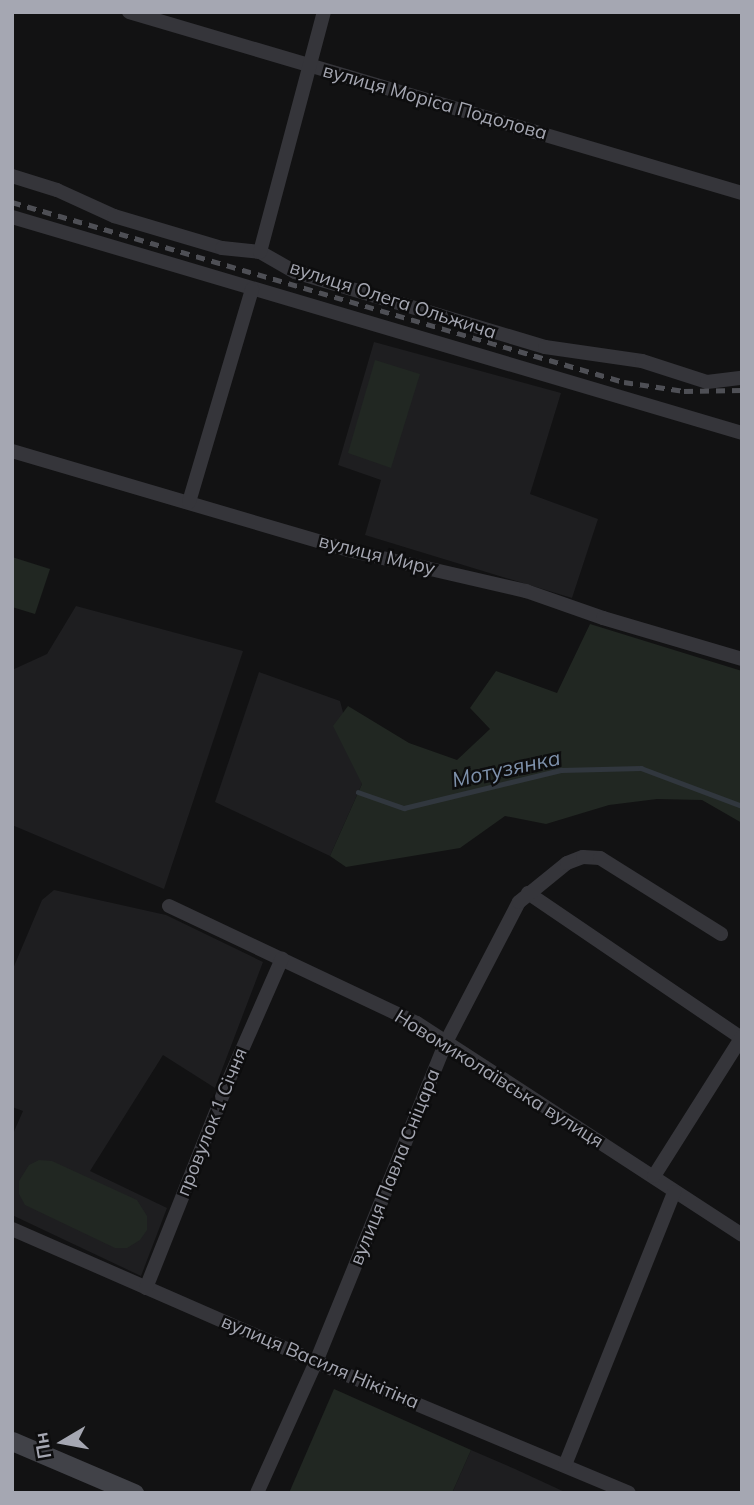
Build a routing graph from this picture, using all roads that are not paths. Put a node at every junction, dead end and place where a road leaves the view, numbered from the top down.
1 (129, 12) edge
2 (324, 12) edge
3 (310, 65) junction
4 (12, 176) edge
5 (742, 193) edge
6 (12, 217) edge
7 (260, 252) junction
8 (252, 289) junction
9 (742, 379) edge
10 (742, 433) edge
11 (12, 451) edge
12 (189, 502) junction
13 (742, 659) edge
14 (528, 893) junction
15 (169, 906) dead end
16 (721, 934) dead end
17 (282, 959) junction
18 (742, 1038) edge
19 (445, 1044) junction
20 (654, 1176) junction
21 (674, 1192) junction
22 (12, 1229) edge
23 (742, 1235) edge
24 (146, 1287) junction
25 (316, 1362) junction
26 (12, 1441) edge
27 (565, 1465) junction
28 (134, 1493) edge
29 (257, 1493) edge
30 (629, 1493) edge

1 - 3 street, вулиця Моріса Подолова
2 - 3 street
3 - 5 street, вулиця Моріса Подолова
3 - 7 street
4 - 7 street, вулиця Олега Ольжича
6 - 8 street, вулиця Олега Ольжича
7 - 9 street, вулиця Олега Ольжича
8 - 10 street, вулиця Олега Ольжича
8 - 12 street
11 - 12 street, вулиця Миру
12 - 13 street, вулиця Миру
14 - 16 street, вулиця Павла Сніцара
14 - 18 street
14 - 19 street, вулиця Павла Сніцара
15 - 17 street, Новомиколаївська вулиця
17 - 19 street, Новомиколаївська вулиця
17 - 24 street, провулок 1 Січня
18 - 20 street
19 - 20 street, Новомиколаївська вулиця
19 - 25 street, вулиця Павла Сніцара
20 - 21 street, Новомиколаївська вулиця
21 - 23 street, Новомиколаївська вулиця
21 - 27 street
22 - 24 street, вулиця Василя Нікітіна
24 - 25 street, вулиця Василя Нікітіна
25 - 27 street, вулиця Василя Нікітіна
25 - 29 street, вулиця Павла Сніцара
26 - 28 main road
27 - 30 street, вулиця Василя Нікітіна

